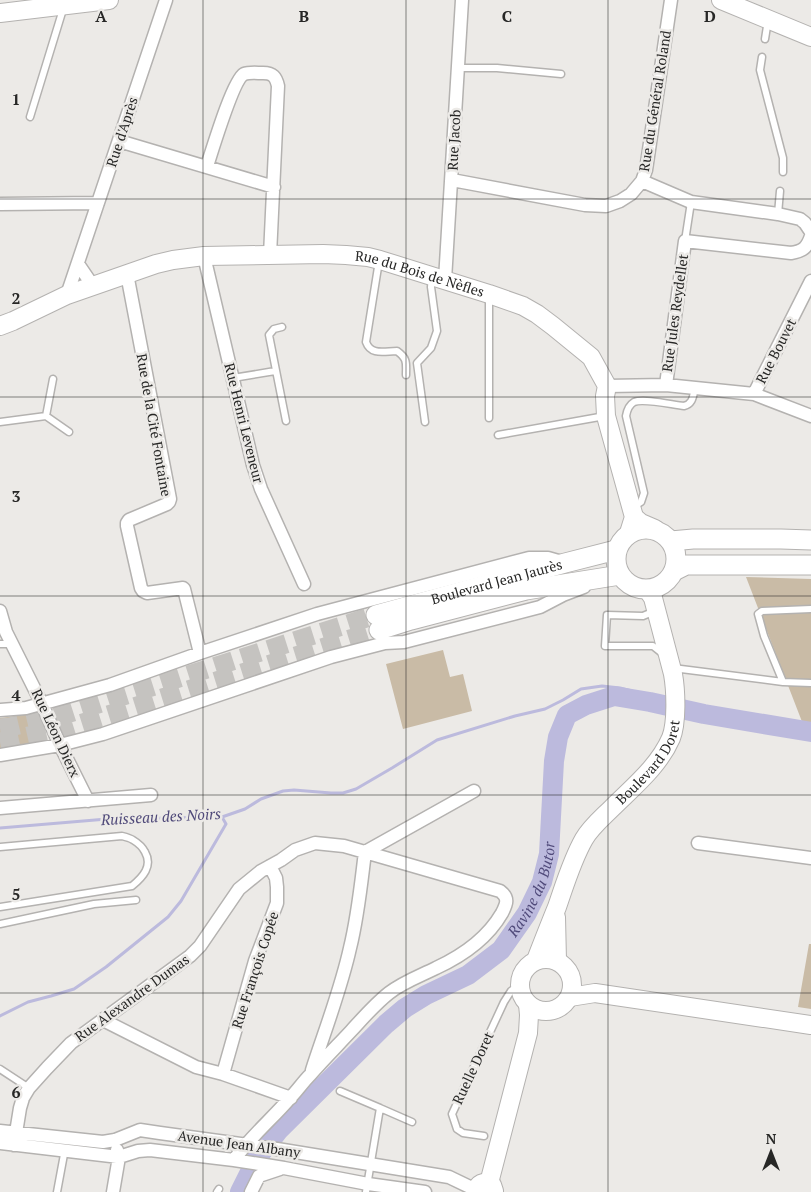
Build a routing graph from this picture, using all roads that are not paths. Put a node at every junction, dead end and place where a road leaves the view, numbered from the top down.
1 (109, 0) edge
2 (166, 0) edge
3 (462, 0) edge
4 (671, 0) edge
5 (721, 0) edge
6 (59, 4) edge
7 (0, 13) edge
8 (768, 19) junction
9 (811, 37) edge
10 (765, 39) dead end
11 (762, 57) dead end
12 (458, 68) junction
13 (560, 74) dead end
14 (30, 117) dead end
15 (118, 141) junction
16 (207, 166) junction
17 (783, 172) dead end
18 (452, 180) junction
19 (642, 181) junction
20 (274, 187) junction
21 (780, 191) dead end
22 (691, 202) junction
23 (98, 203) junction
24 (0, 204) edge
25 (778, 214) junction
26 (811, 232) edge
27 (811, 236) edge
28 (685, 241) junction
29 (270, 255) junction
30 (204, 256) junction
31 (380, 260) junction
32 (78, 264) junction
33 (127, 274) junction
34 (439, 278) junction
35 (811, 281) edge
36 (93, 286) junction
37 (489, 294) junction
38 (67, 295) junction
39 (0, 326) edge
40 (282, 327) dead end
41 (275, 370) junction
42 (406, 376) dead end
43 (232, 378) junction
44 (53, 380) dead end
45 (666, 385) junction
46 (607, 386) junction
47 (695, 388) junction
48 (754, 394) junction
49 (46, 416) junction
50 (606, 416) junction
51 (811, 416) edge
52 (489, 418) dead end
53 (0, 422) edge
54 (286, 422) dead end
55 (425, 422) dead end
56 (69, 432) dead end
57 (498, 435) dead end
58 (632, 519) junction
59 (811, 540) edge
60 (671, 541) junction
61 (616, 550) junction
62 (565, 563) junction
63 (811, 565) edge
64 (674, 571) junction
65 (620, 574) junction
66 (304, 584) dead end
67 (653, 596) junction
68 (811, 609) edge
69 (0, 611) edge
70 (6, 644) edge
71 (200, 652) junction
72 (671, 664) junction
73 (784, 682) junction
74 (811, 683) edge
75 (42, 704) junction
76 (0, 710) edge
77 (60, 745) junction
78 (0, 755) edge
79 (474, 791) dead end
80 (151, 795) dead end
81 (88, 801) junction
82 (0, 808) edge
83 (698, 843) dead end
84 (0, 847) edge
85 (365, 852) junction
86 (811, 858) edge
87 (270, 866) junction
88 (136, 900) dead end
89 (556, 907) junction
90 (0, 908) edge
91 (0, 924) edge
92 (536, 960) junction
93 (557, 961) junction
94 (572, 979) junction
95 (519, 985) junction
96 (595, 993) junction
97 (570, 997) junction
98 (528, 1004) junction
99 (546, 1011) junction
100 (103, 1020) junction
101 (811, 1025) edge
102 (528, 1033) junction
103 (0, 1069) edge
104 (223, 1074) junction
105 (310, 1075) junction
106 (29, 1088) junction
107 (340, 1091) dead end
108 (291, 1098) junction
109 (380, 1108) junction
110 (412, 1122) dead end
111 (0, 1131) edge
112 (484, 1136) dead end
113 (67, 1138) junction
114 (14, 1139) junction
115 (115, 1140) junction
116 (0, 1143) edge
117 (248, 1145) junction
118 (64, 1151) junction
119 (119, 1157) junction
120 (238, 1160) junction
121 (371, 1165) junction
122 (284, 1168) junction
123 (367, 1188) edge
124 (488, 1190) edge
125 (57, 1192) edge
126 (113, 1192) edge
127 (251, 1192) edge
128 (425, 1192) edge

1 - 6 street
2 - 15 street, Rue d'Après
3 - 12 street, Rue Jacob
4 - 19 street, Rue du Général Roland
5 - 8 street
6 - 7 street
6 - 14 lane
8 - 9 street
8 - 10 lane
11 - 17 lane
12 - 13 lane
12 - 18 street, Rue Jacob
15 - 16 street
15 - 23 street, Rue d'Après
16 - 20 street
16 - 20 street
18 - 19 street, Rue du Général Roland
18 - 34 street, Rue Jacob
19 - 22 street
20 - 29 street
21 - 25 lane
22 - 25 street
22 - 28 lane, Rue Jules Reydellet
23 - 24 street
23 - 32 street, Rue d'Après
25 - 26 street
27 - 28 street, Rue Jules Reydellet
28 - 45 street, Rue Jules Reydellet
29 - 30 street, Rue du Bois de Nèfles
29 - 31 street, Rue du Bois de Nèfles
30 - 33 street, Rue du Bois de Nèfles
30 - 43 street, Rue Henri Leveneur
31 - 34 street, Rue du Bois de Nèfles
31 - 42 lane
32 - 36 street
32 - 38 street, Rue d'Après
33 - 36 street, Rue du Bois de Nèfles
33 - 71 street, Rue de la Cité Fontaine
34 - 37 street, Rue du Bois de Nèfles
34 - 55 lane
35 - 48 street, Rue Bouvet
36 - 38 street, Rue du Bois de Nèfles
37 - 46 street, Rue du Bois de Nèfles
37 - 52 lane
38 - 39 street, Rue du Bois de Nèfles
40 - 41 lane
41 - 43 lane
41 - 54 lane
43 - 66 street, Rue Henri Leveneur
44 - 49 lane
45 - 46 street
45 - 47 street
46 - 50 street
47 - 48 street
47 - 58 lane
48 - 51 street
49 - 53 lane
49 - 56 lane
50 - 57 lane
50 - 58 street
58 - 60 main road
58 - 61 main road
59 - 60 main road
60 - 64 main road
61 - 62 main road, Boulevard Jean Jaurès
61 - 65 main road
62 - 65 main road, Boulevard Jean Jaurès
62 - 71 street
63 - 64 main road
64 - 67 main road
65 - 67 main road
65 - 77 street
67 - 72 street, Boulevard Doret
67 - 72 lane
68 - 73 lane
69 - 70 street, Rue Léon Dierx
70 - 75 street, Rue Léon Dierx
71 - 75 street
72 - 73 lane
72 - 89 street, Boulevard Doret
73 - 74 lane
75 - 76 street
75 - 77 street, Rue Léon Dierx
77 - 78 street
77 - 81 street, Rue Léon Dierx
79 - 85 street
80 - 81 street
81 - 82 street
83 - 86 street
84 - 90 lane
85 - 87 street, Rue Alexandre Dumas
85 - 105 street
85 - 105 street, Rue Alexandre Dumas
87 - 100 street, Rue Alexandre Dumas
87 - 104 street, Rue François Copée
88 - 91 lane
89 - 92 street, Boulevard Doret
89 - 93 street, Boulevard Doret
92 - 93 street
92 - 95 street
93 - 94 street
94 - 96 street
94 - 97 street
95 - 98 street
95 - 112 lane, Ruelle Doret
96 - 97 street
96 - 101 street
97 - 99 street
98 - 99 street
98 - 102 street
99 - 102 street
100 - 104 street
100 - 106 street, Rue Alexandre Dumas
102 - 124 street
103 - 106 lane
104 - 108 street
105 - 108 street
106 - 114 street, Rue Alexandre Dumas
107 - 109 lane
108 - 117 street
109 - 110 lane
109 - 121 lane
111 - 114 street, Avenue Jean Albany
113 - 114 street, Avenue Jean Albany
113 - 115 street, Avenue Jean Albany
113 - 118 lane
114 - 116 street, Avenue Jean Albany
114 - 118 street, Avenue Jean Albany
115 - 117 street, Avenue Jean Albany
115 - 119 street
117 - 120 street
117 - 121 street, Avenue Jean Albany
118 - 119 street, Avenue Jean Albany
118 - 125 lane
119 - 120 street, Avenue Jean Albany
119 - 126 street
120 - 122 street, Avenue Jean Albany
121 - 123 lane
121 - 124 street, Avenue Jean Albany
122 - 123 street, Avenue Jean Albany
122 - 127 street
123 - 128 street, Avenue Jean Albany

